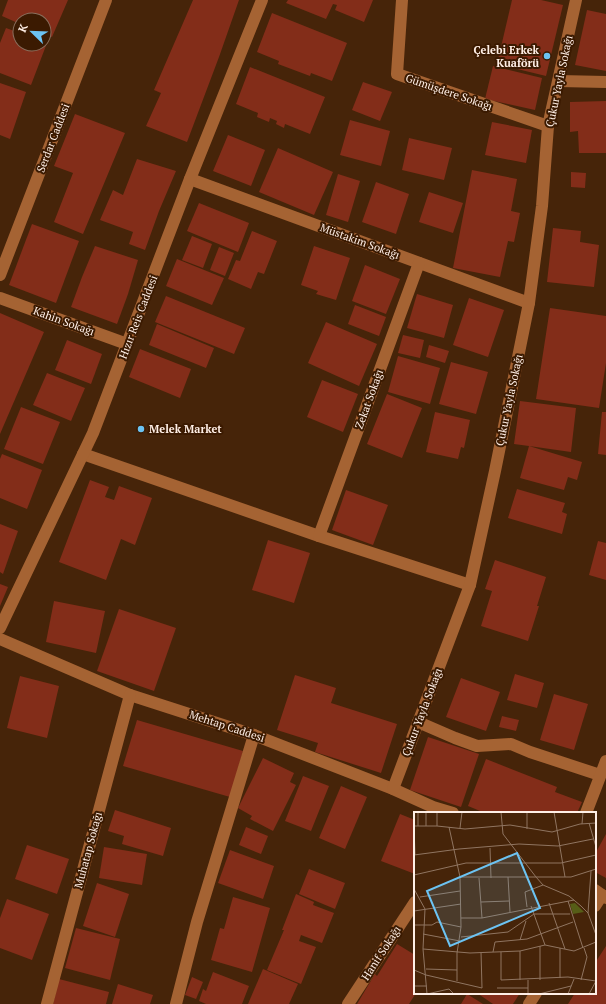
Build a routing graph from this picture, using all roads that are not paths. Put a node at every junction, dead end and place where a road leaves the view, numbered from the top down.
1 (106, 0) edge
2 (262, 0) edge
3 (402, 0) edge
4 (576, 0) edge
5 (559, 81) junction
6 (606, 82) edge
7 (548, 126) junction
8 (190, 179) junction
9 (420, 263) junction
10 (0, 275) edge
11 (0, 298) edge
12 (529, 303) junction
13 (128, 344) junction
14 (84, 454) junction
15 (319, 536) junction
16 (470, 585) junction
17 (0, 628) edge
18 (0, 639) edge
19 (130, 695) junction
20 (418, 722) junction
21 (254, 735) junction
22 (606, 761) edge
23 (600, 775) junction
24 (393, 789) junction
25 (450, 812) edge
26 (586, 812) edge
27 (601, 895) edge
28 (414, 904) edge
29 (596, 904) edge
30 (535, 994) edge
31 (47, 1004) edge
32 (176, 1004) edge
33 (348, 1004) edge
34 (529, 1004) edge

1 - 10 street, Serdar Caddesi
2 - 8 street, Hızır Reis Caddesi
3 - 7 street, Gümüşdere Sokağı
4 - 5 street, Çukur Yayla Sokağı
5 - 6 street
5 - 7 street, Çukur Yayla Sokağı
7 - 12 street, Çukur Yayla Sokağı
8 - 9 street, Müstakim Sokağı
8 - 13 street, Hızır Reis Caddesi
9 - 12 street, Müstakim Sokağı
9 - 15 street, Zekat Sokağı
11 - 13 street, Kahin Sokağı
12 - 16 street, Çukur Yayla Sokağı
13 - 14 street, Hızır Reis Caddesi
14 - 15 street
14 - 17 street, Hızır Reis Caddesi
15 - 16 street
16 - 20 street, Çukur Yayla Sokağı
18 - 19 street, Mehtap Caddesi
19 - 21 street, Mehtap Caddesi
19 - 31 street, Muhatap Sokağı
20 - 23 street
20 - 24 street, Çukur Yayla Sokağı
21 - 24 street, Mehtap Caddesi
21 - 32 street
22 - 23 street
23 - 26 street
24 - 25 street, Mehtap Caddesi
27 - 29 street
28 - 33 street, Hanif Sokağı
30 - 34 street

